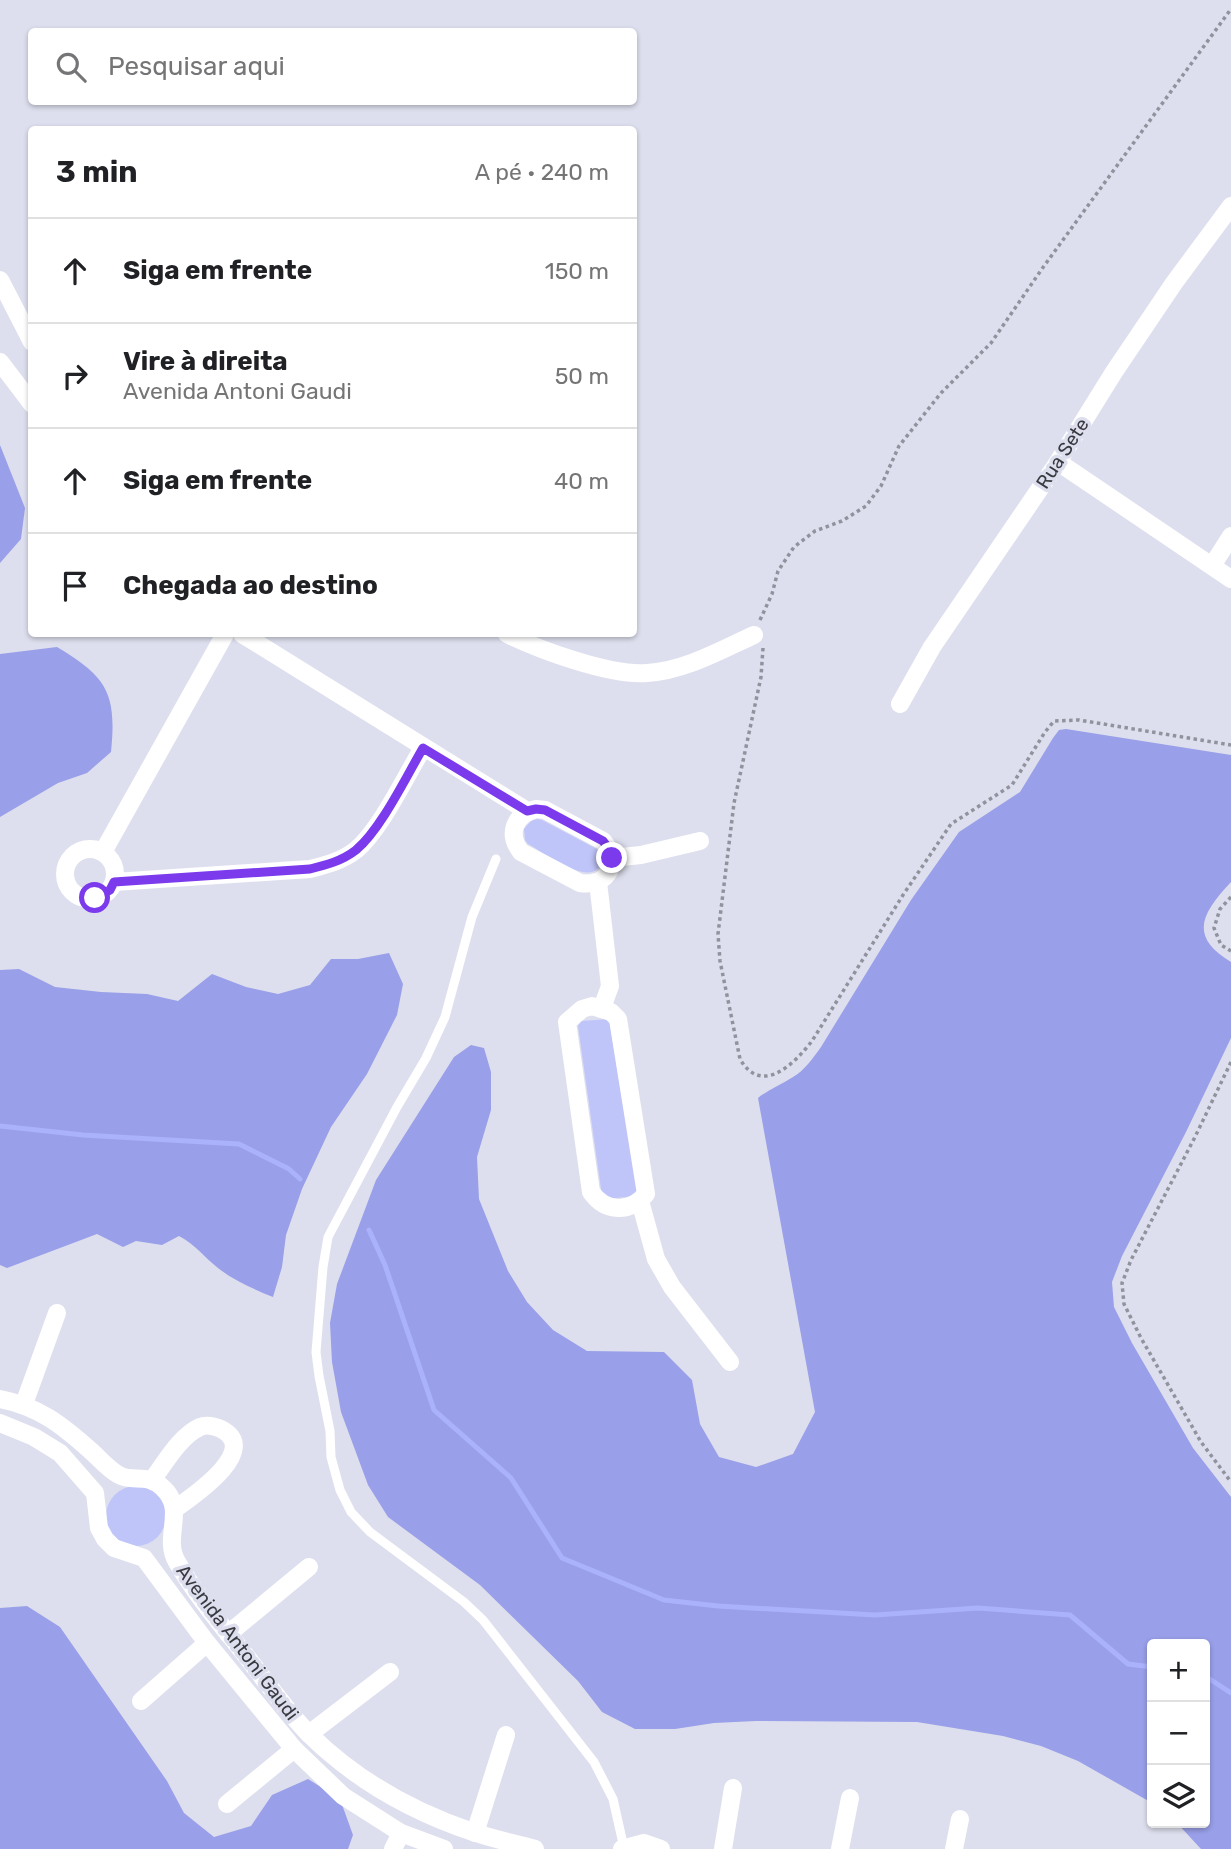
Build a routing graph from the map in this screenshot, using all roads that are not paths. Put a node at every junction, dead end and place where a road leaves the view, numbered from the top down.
1 (1231, 206) edge
2 (0, 280) edge
3 (28, 334) edge
4 (0, 362) edge
5 (28, 399) edge
6 (1058, 462) junction
7 (1231, 536) edge
8 (1212, 566) junction
9 (1231, 579) edge
10 (754, 635) road end
11 (223, 637) edge
12 (247, 637) edge
13 (515, 637) edge
14 (900, 704) dead end
15 (423, 748) junction
16 (527, 811) junction
17 (700, 841) dead end
18 (103, 852) junction
19 (612, 858) junction
20 (496, 859) dead end
21 (114, 882) junction
22 (598, 882) junction
23 (602, 1007) junction
24 (640, 1201) junction
25 (57, 1312) dead end
26 (730, 1362) dead end
27 (0, 1399) edge
28 (24, 1404) junction
29 (0, 1423) edge
30 (152, 1480) junction
31 (175, 1510) junction
32 (309, 1567) dead end
33 (228, 1634) junction
34 (207, 1643) junction
35 (390, 1672) dead end
36 (141, 1701) dead end
37 (309, 1734) junction
38 (506, 1735) dead end
39 (294, 1749) junction
40 (733, 1788) dead end
41 (850, 1798) dead end
42 (227, 1804) dead end
43 (960, 1819) dead end
44 (475, 1833) junction
45 (397, 1841) edge
46 (623, 1848) edge
47 (444, 1849) edge
48 (535, 1849) edge
49 (661, 1849) edge
50 (723, 1849) edge
51 (840, 1849) edge
52 (954, 1849) edge

1 - 6 street, Rua Sete
2 - 3 street
4 - 5 street
6 - 8 street
6 - 14 street, Rua Sete
7 - 8 street
8 - 9 street
10 - 13 street
11 - 18 street
12 - 15 street
15 - 16 street
15 - 21 street
16 - 19 street
16 - 22 street
17 - 19 street
18 - 21 street
18 - 21 street
19 - 22 street
20 - 46 lane
22 - 23 street
23 - 24 street
23 - 24 street
24 - 26 street
25 - 28 street
27 - 28 street
28 - 30 street
29 - 34 street, Avenida Antoni Gaudi
30 - 31 street
30 - 31 street
31 - 33 street, Avenida Antoni Gaudi
32 - 33 street
33 - 37 street, Avenida Antoni Gaudi
34 - 36 street
34 - 39 street, Avenida Antoni Gaudi
35 - 37 street
37 - 44 street, Avenida Antoni Gaudi
38 - 44 street
39 - 42 street
39 - 45 street, Avenida Antoni Gaudi
40 - 50 street
41 - 51 street
43 - 52 street
44 - 48 street, Avenida Antoni Gaudi
45 - 47 street, Avenida Antoni Gaudi
46 - 49 street

